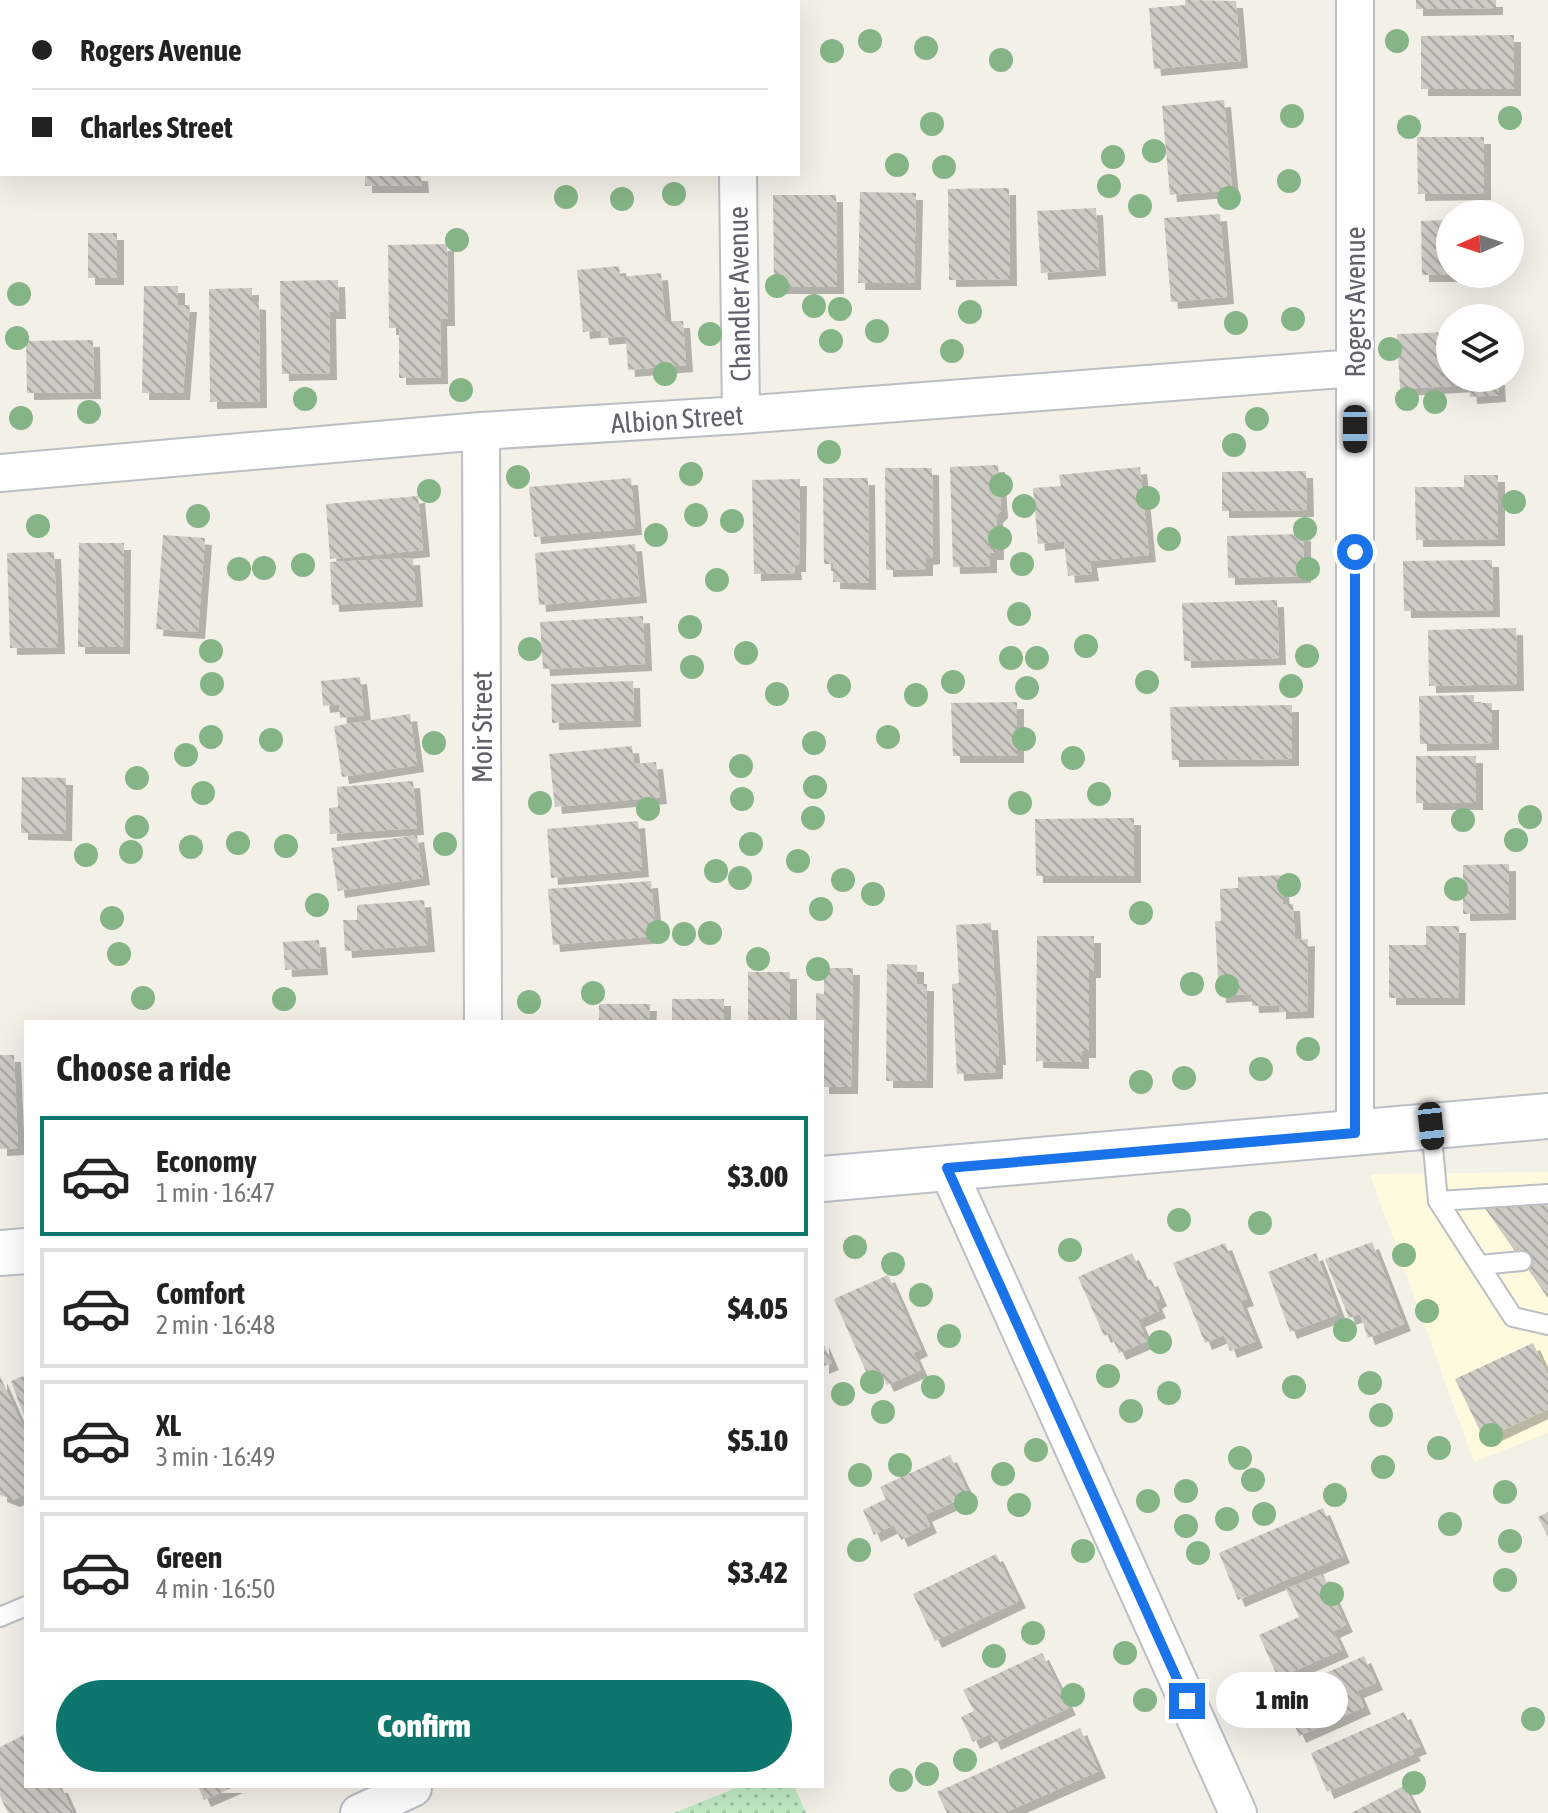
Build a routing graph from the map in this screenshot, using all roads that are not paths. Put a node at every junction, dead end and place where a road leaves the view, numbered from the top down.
1 (1355, 0) edge
2 (738, 176) edge
3 (1355, 368) junction
4 (741, 415) junction
5 (481, 431) junction
6 (0, 473) edge
7 (483, 1020) edge
8 (1548, 1116) edge
9 (1431, 1126) junction
10 (1355, 1133) junction
11 (947, 1168) junction
12 (824, 1179) edge
13 (1548, 1194) edge
14 (1438, 1201) junction
15 (24, 1251) edge
16 (0, 1253) edge
17 (1522, 1261) dead end
18 (1480, 1265) junction
19 (1548, 1325) edge
20 (24, 1607) edge
21 (0, 1617) edge
22 (410, 1788) edge
23 (359, 1813) edge
24 (1238, 1813) edge

1 - 3 street, Rogers Avenue
2 - 4 street, Chandler Avenue
3 - 4 street, Albion Street
3 - 10 street, Rogers Avenue
4 - 5 street, Albion Street
5 - 6 street, Albion Street
5 - 7 street, Moir Street
8 - 9 main road
9 - 10 main road
9 - 14 lane
10 - 11 main road
11 - 12 main road
11 - 24 street
13 - 14 lane
14 - 18 lane
15 - 16 main road
17 - 18 lane
18 - 19 lane
20 - 21 lane
22 - 23 street

